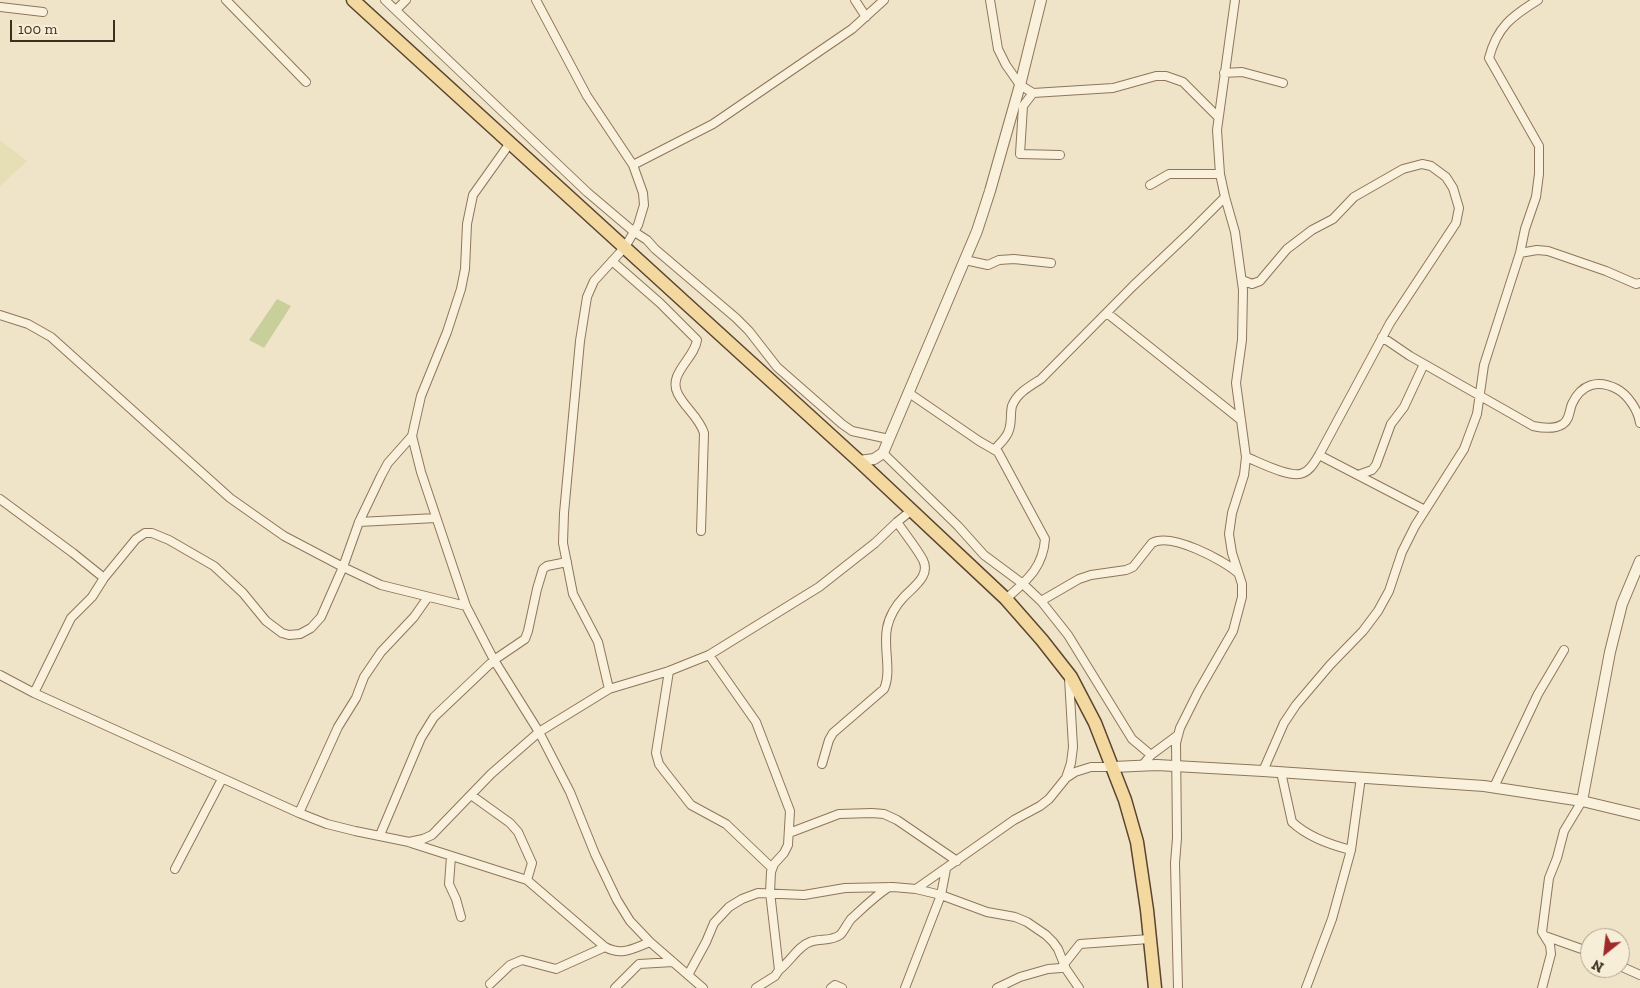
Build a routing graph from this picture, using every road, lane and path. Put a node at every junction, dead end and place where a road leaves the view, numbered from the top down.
1 (226, 0) edge
2 (353, 0) edge
3 (385, 0) edge
4 (406, 0) edge
5 (536, 0) edge
6 (855, 0) edge
7 (884, 0) edge
8 (990, 0) edge
9 (1041, 0) edge
10 (1235, 0) edge
11 (1538, 0) edge
12 (0, 8) edge
13 (396, 10) junction
14 (43, 12) dead end
15 (866, 17) junction
16 (1224, 72) junction
17 (306, 82) dead end
18 (1283, 83) dead end
19 (1020, 85) junction
20 (1034, 93) junction
21 (1218, 117) junction
22 (510, 143) junction
23 (1060, 155) dead end
24 (632, 165) junction
25 (1220, 174) junction
26 (1150, 185) dead end
27 (1224, 196) junction
28 (633, 231) junction
29 (625, 246) junction
30 (1520, 253) junction
31 (965, 260) junction
32 (612, 261) junction
33 (1052, 263) dead end
34 (1242, 280) junction
35 (1640, 283) edge
36 (1107, 313) junction
37 (0, 315) edge
38 (1382, 337) junction
39 (1424, 364) junction
40 (909, 393) junction
41 (1480, 397) junction
42 (1241, 420) junction
43 (1640, 423) edge
44 (412, 436) junction
45 (889, 439) junction
46 (995, 449) junction
47 (883, 453) junction
48 (1319, 455) junction
49 (1246, 457) junction
50 (859, 461) junction
51 (1358, 475) junction
52 (0, 499) edge
53 (912, 510) junction
54 (1426, 510) junction
55 (436, 518) junction
56 (359, 522) junction
57 (897, 522) junction
58 (701, 531) dead end
59 (1640, 561) edge
60 (567, 562) junction
61 (342, 567) junction
62 (1238, 573) junction
63 (104, 578) junction
64 (1023, 584) junction
65 (428, 597) junction
66 (1006, 599) junction
67 (1041, 601) junction
68 (466, 606) junction
69 (1564, 650) dead end
70 (709, 655) junction
71 (494, 660) junction
72 (669, 671) junction
73 (0, 675) edge
74 (1069, 675) junction
75 (609, 690) junction
76 (34, 693) junction
77 (539, 732) junction
78 (1178, 735) junction
79 (1151, 755) junction
80 (822, 764) dead end
81 (1142, 766) junction
82 (1177, 766) junction
83 (1113, 767) junction
84 (1263, 770) junction
85 (1281, 772) junction
86 (1361, 777) junction
87 (1066, 778) junction
88 (222, 779) junction
89 (1494, 788) junction
90 (471, 795) junction
91 (1582, 801) junction
92 (298, 813) junction
93 (1640, 815) edge
94 (789, 833) junction
95 (380, 835) junction
96 (409, 842) junction
97 (1351, 850) junction
98 (451, 856) junction
99 (957, 861) junction
100 (174, 868) dead end
101 (772, 868) junction
102 (946, 868) junction
103 (527, 880) junction
104 (889, 887) junction
105 (916, 889) junction
106 (770, 892) junction
107 (941, 895) junction
108 (461, 917) dead end
109 (1545, 936) junction
110 (1150, 939) junction
111 (650, 942) junction
112 (605, 948) junction
113 (1580, 948) edge
114 (673, 962) junction
115 (1064, 965) junction
116 (779, 970) junction
117 (688, 975) junction
118 (490, 984) dead end
119 (616, 988) edge
120 (703, 988) edge
121 (760, 988) edge
122 (831, 988) edge
123 (842, 988) edge
124 (905, 988) edge
125 (997, 988) edge
126 (1079, 988) edge
127 (1155, 988) edge
128 (1178, 988) edge
129 (1306, 988) edge
130 (1542, 988) edge

1 - 17 street
2 - 22 main road
3 - 13 street
4 - 13 street
5 - 24 street
6 - 15 street
7 - 15 street
8 - 19 street
9 - 19 street
10 - 16 street
11 - 30 street
12 - 14 street
13 - 28 street
15 - 24 street
16 - 18 street
16 - 21 street
19 - 20 street
19 - 31 street
20 - 21 street
20 - 23 street
21 - 25 street
22 - 29 main road
22 - 44 street
24 - 28 street
25 - 26 street
25 - 27 street
27 - 34 street
27 - 36 street
28 - 29 street
28 - 45 street
29 - 32 street
29 - 50 main road
30 - 35 street
30 - 41 street
31 - 33 street
31 - 40 street
32 - 58 street
32 - 60 street
34 - 38 street
34 - 42 street
36 - 42 street
36 - 46 street
37 - 61 street
38 - 39 street
38 - 48 street
39 - 41 street
39 - 51 street
40 - 45 street
40 - 46 street
41 - 43 street
41 - 54 street
42 - 49 street
44 - 55 street
44 - 56 street
45 - 47 street
46 - 64 street
47 - 50 street
47 - 64 street
48 - 49 street
48 - 51 street
49 - 62 street
50 - 53 main road
51 - 54 street
52 - 63 street
53 - 57 street
53 - 66 main road
54 - 84 street
55 - 56 street
55 - 68 street
56 - 61 street
57 - 70 street
57 - 80 street
59 - 91 street
60 - 71 street
60 - 75 street
61 - 63 street
61 - 65 street
62 - 67 street
62 - 78 street
63 - 76 street
64 - 66 street
64 - 67 street
65 - 68 street
65 - 92 street
66 - 74 main road
67 - 79 street
68 - 71 street
69 - 89 street
70 - 72 street
70 - 94 street
71 - 77 street
71 - 95 street
72 - 75 street
72 - 101 street
73 - 76 street
74 - 83 main road
74 - 87 street
75 - 77 street
76 - 88 street
77 - 90 street
77 - 111 street
78 - 79 street
78 - 82 street
79 - 81 street
81 - 82 street
81 - 83 street
82 - 84 street
82 - 128 street
83 - 87 street
83 - 110 main road
84 - 85 street
85 - 86 street
85 - 97 street
86 - 89 street
86 - 97 street
87 - 99 street
88 - 92 street
88 - 100 street
89 - 91 street
90 - 96 street
90 - 103 street
91 - 93 street
91 - 109 street
92 - 95 street
94 - 99 street
94 - 101 street
95 - 96 street
96 - 98 street
97 - 129 street
98 - 103 street
98 - 108 street
99 - 102 street
101 - 106 street
102 - 105 street
102 - 107 street
103 - 112 street
104 - 105 street
104 - 106 street
104 - 116 street
105 - 107 street
106 - 116 street
106 - 117 street
107 - 115 street
107 - 124 street
109 - 113 street
109 - 130 street
110 - 115 street
110 - 127 main road
111 - 112 street
111 - 114 street
112 - 118 street
114 - 117 street
114 - 119 street
115 - 125 street
115 - 126 street
116 - 121 street
117 - 120 street
122 - 123 street

